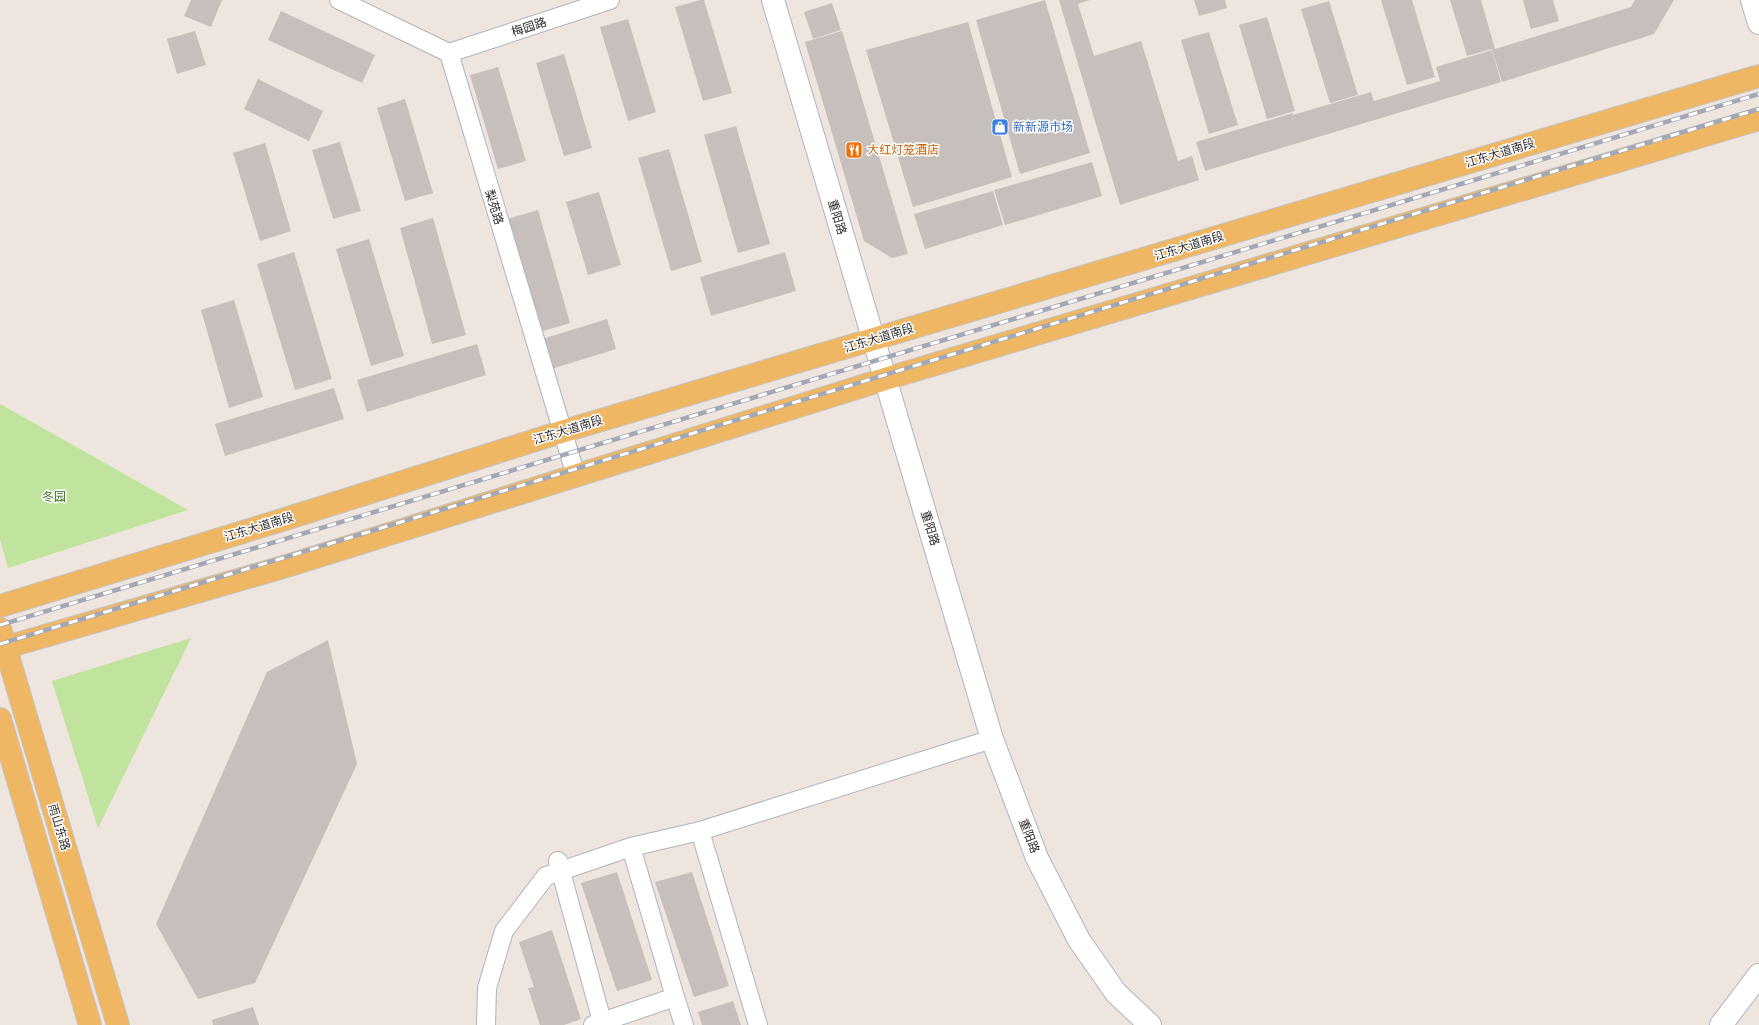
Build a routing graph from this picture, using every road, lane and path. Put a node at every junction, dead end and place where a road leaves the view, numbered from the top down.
1 (340, 0) edge
2 (610, 0) edge
3 (773, 0) edge
4 (1752, 0) edge
5 (1759, 23) edge
6 (449, 53) junction
7 (1759, 76) edge
8 (1759, 119) edge
9 (873, 340) junction
10 (885, 379) junction
11 (561, 432) junction
12 (576, 476) junction
13 (0, 606) edge
14 (2, 641) edge
15 (0, 719) edge
16 (992, 739) junction
17 (700, 831) junction
18 (631, 847) junction
19 (559, 865) junction
20 (1759, 975) edge
21 (675, 997) junction
22 (599, 1024) edge
23 (90, 1025) edge
24 (118, 1025) edge
25 (486, 1025) edge
26 (684, 1025) edge
27 (758, 1025) edge
28 (1150, 1025) edge
29 (1721, 1025) edge

1 - 6 street
2 - 6 street, 梅园路
3 - 9 street, 重阳路
4 - 5 street
6 - 11 street, 梨苑路
7 - 9 main road, 江东大道南段
8 - 10 main road
9 - 10 street, 重阳路
9 - 11 main road, 江东大道南段
10 - 12 main road
10 - 16 street, 重阳路
11 - 12 street, 梨苑路
11 - 13 main road, 江东大道南段
12 - 14 main road
14 - 24 main road, 雨山东路
15 - 23 main road
16 - 17 street
16 - 28 street, 重阳路
17 - 18 street
17 - 27 street
18 - 19 street
18 - 21 street
19 - 22 street
19 - 25 street
20 - 29 street
21 - 22 street
21 - 26 street

